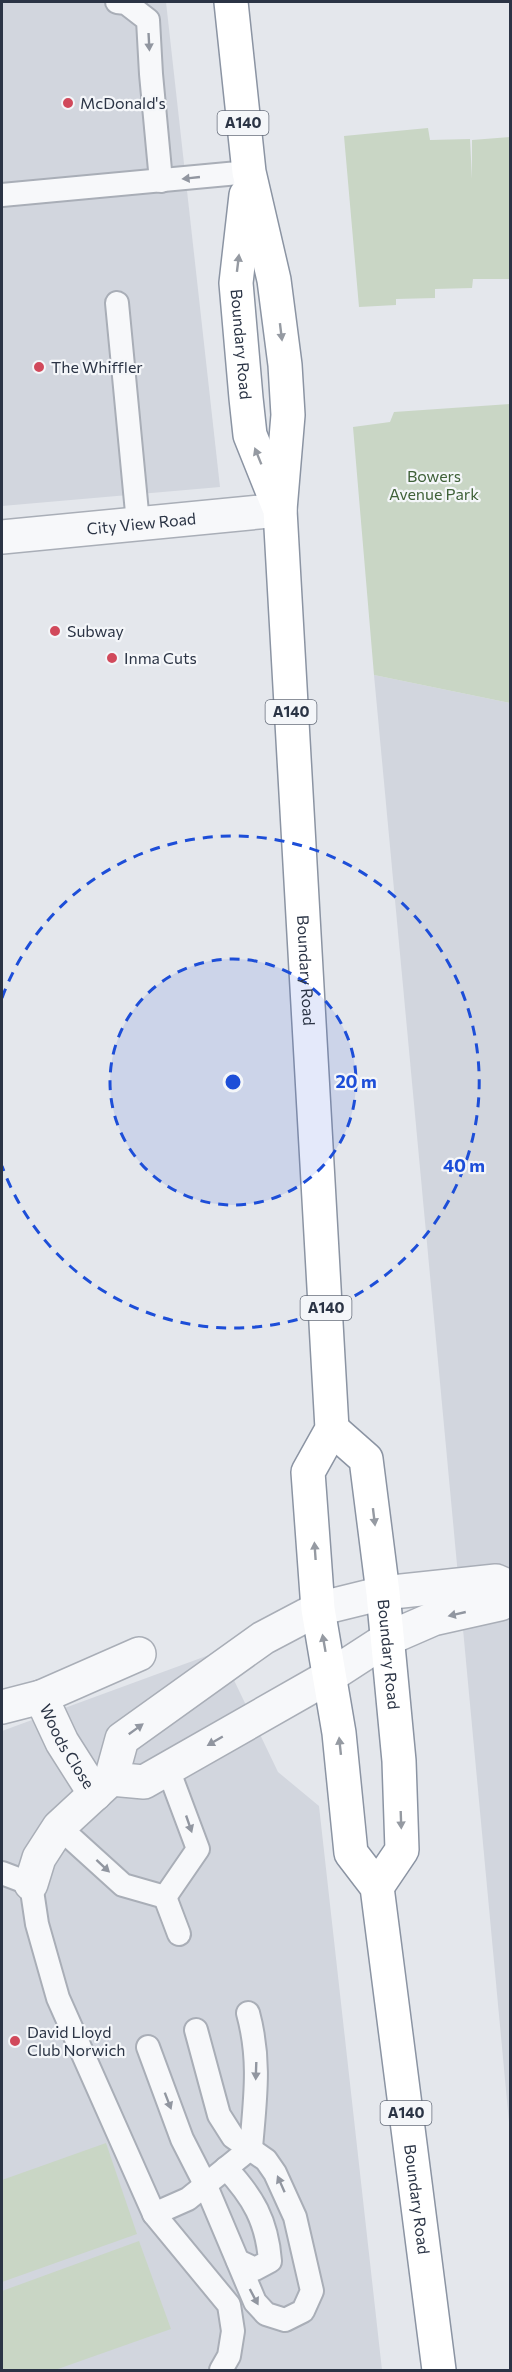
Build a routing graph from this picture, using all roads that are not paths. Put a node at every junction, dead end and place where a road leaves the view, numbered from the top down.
1 (117, 2) edge
2 (231, 2) edge
3 (249, 172) junction
4 (161, 181) junction
5 (2, 195) edge
6 (117, 303) dead end
7 (280, 510) junction
8 (138, 523) junction
9 (2, 537) edge
10 (332, 1429) junction
11 (510, 1587) edge
12 (383, 1593) junction
13 (510, 1594) edge
14 (318, 1609) junction
15 (387, 1639) junction
16 (139, 1654) dead end
17 (330, 1676) junction
18 (41, 1697) junction
19 (2, 1707) edge
20 (168, 1769) junction
21 (103, 1786) junction
22 (59, 1827) junction
23 (16, 1879) edge
24 (377, 1887) junction
25 (165, 1897) junction
26 (179, 1934) dead end
27 (248, 2013) dead end
28 (196, 2030) dead end
29 (148, 2046) dead end
30 (251, 2148) junction
31 (226, 2168) junction
32 (206, 2186) junction
33 (154, 2214) junction
34 (238, 2261) junction
35 (220, 2370) edge
36 (439, 2370) edge

1 -> 4 lane
2 - 3 highway, Boundary Road / A140
3 -> 4 lane
3 - 7 highway, Boundary Road / A140
4 - 5 lane
6 - 8 lane
7 - 8 street, City View Road
7 - 10 highway, Boundary Road / A140
8 - 9 street, City View Road
10 -> 12 highway, Boundary Road
14 -> 10 highway
11 - 12 street
12 - 14 street
12 - 15 highway, Boundary Road
13 -> 15 street
17 -> 14 highway
21 -> 14 street
15 - 17 street
15 -> 24 highway, Boundary Road
16 - 18 street, Woods Close
17 -> 20 street
24 -> 17 highway
18 - 19 street, Woods Close
18 - 21 street, Woods Close
20 - 21 street
20 -> 25 lane
21 - 22 street
22 - 23 street
22 -> 25 lane
23 - 33 lane
24 - 36 highway, Boundary Road / A140
25 - 26 lane
27 -> 30 lane
28 - 30 lane
29 -> 32 lane
30 - 31 lane
34 -> 30 lane
31 - 32 lane
31 - 34 lane
32 - 33 lane
32 - 34 lane
33 - 35 lane

